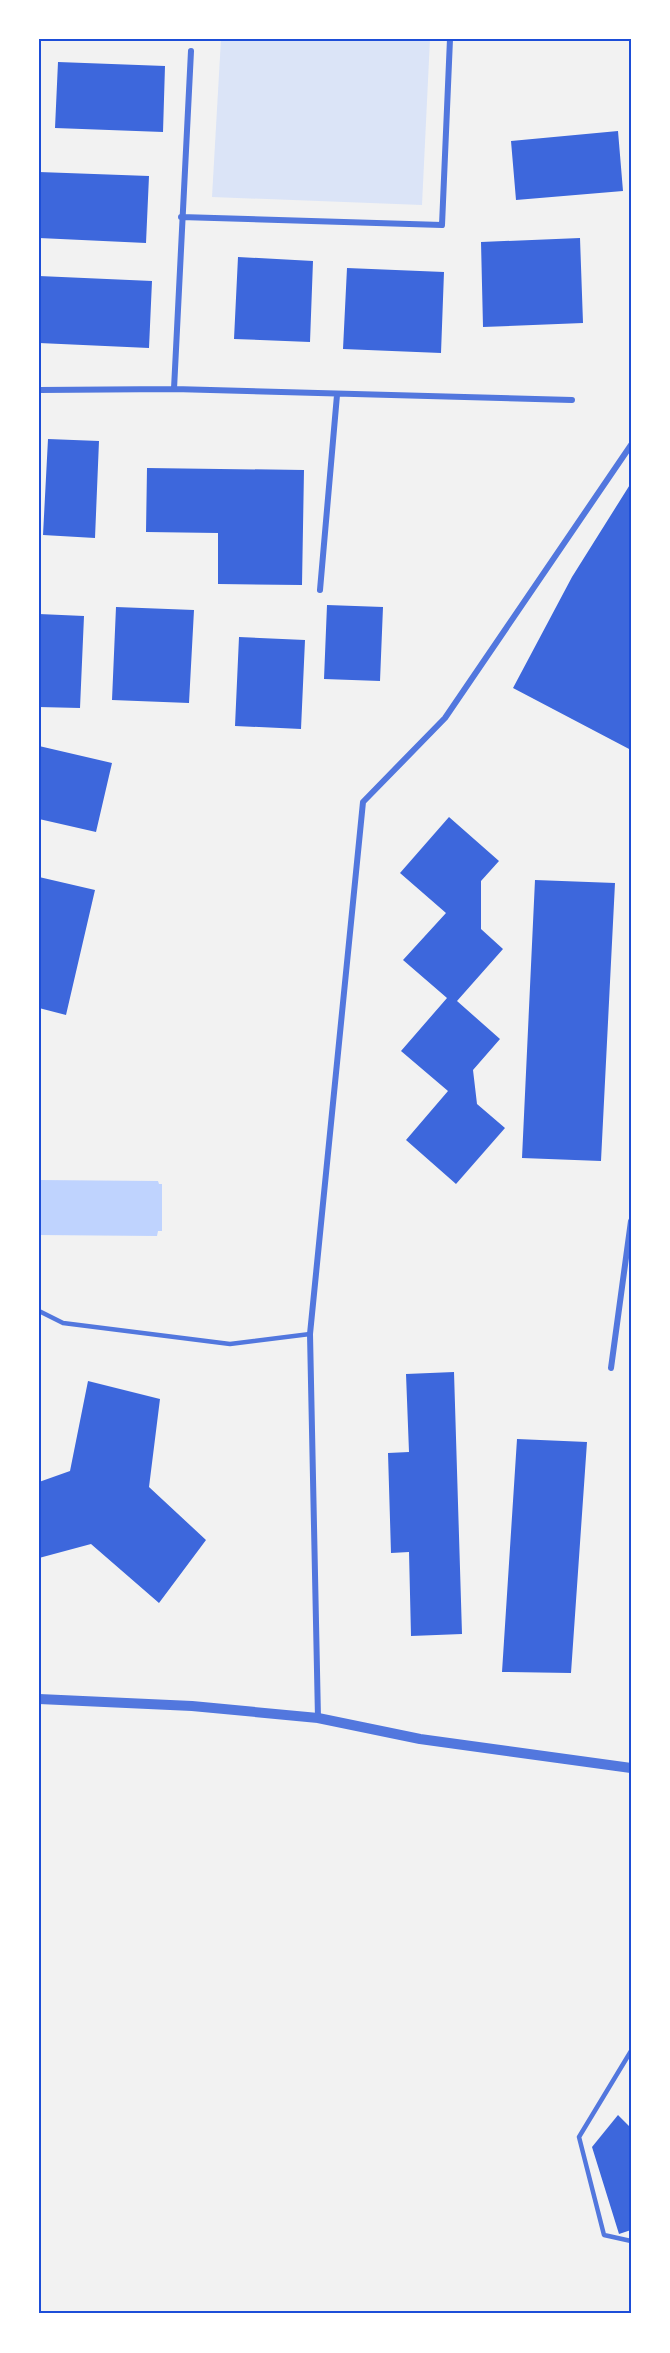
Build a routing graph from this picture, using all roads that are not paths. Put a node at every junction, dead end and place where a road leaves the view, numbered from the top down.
1 (450, 39) edge
2 (191, 51) dead end
3 (181, 217) junction
4 (174, 389) junction
5 (39, 390) edge
6 (337, 395) junction
7 (572, 400) dead end
8 (631, 445) edge
9 (320, 590) dead end
10 (631, 1221) edge
11 (39, 1311) edge
12 (310, 1334) junction
13 (611, 1368) dead end
14 (39, 1700) edge
15 (318, 1718) junction
16 (631, 1767) edge
17 (631, 2051) edge
18 (631, 2241) edge

1 - 3 street
2 - 3 street
3 - 4 street
4 - 5 street
4 - 6 street
6 - 7 street
6 - 9 street
8 - 12 street
10 - 13 street
11 - 12 lane
12 - 15 street
14 - 15 street
15 - 16 street
17 - 18 lane

